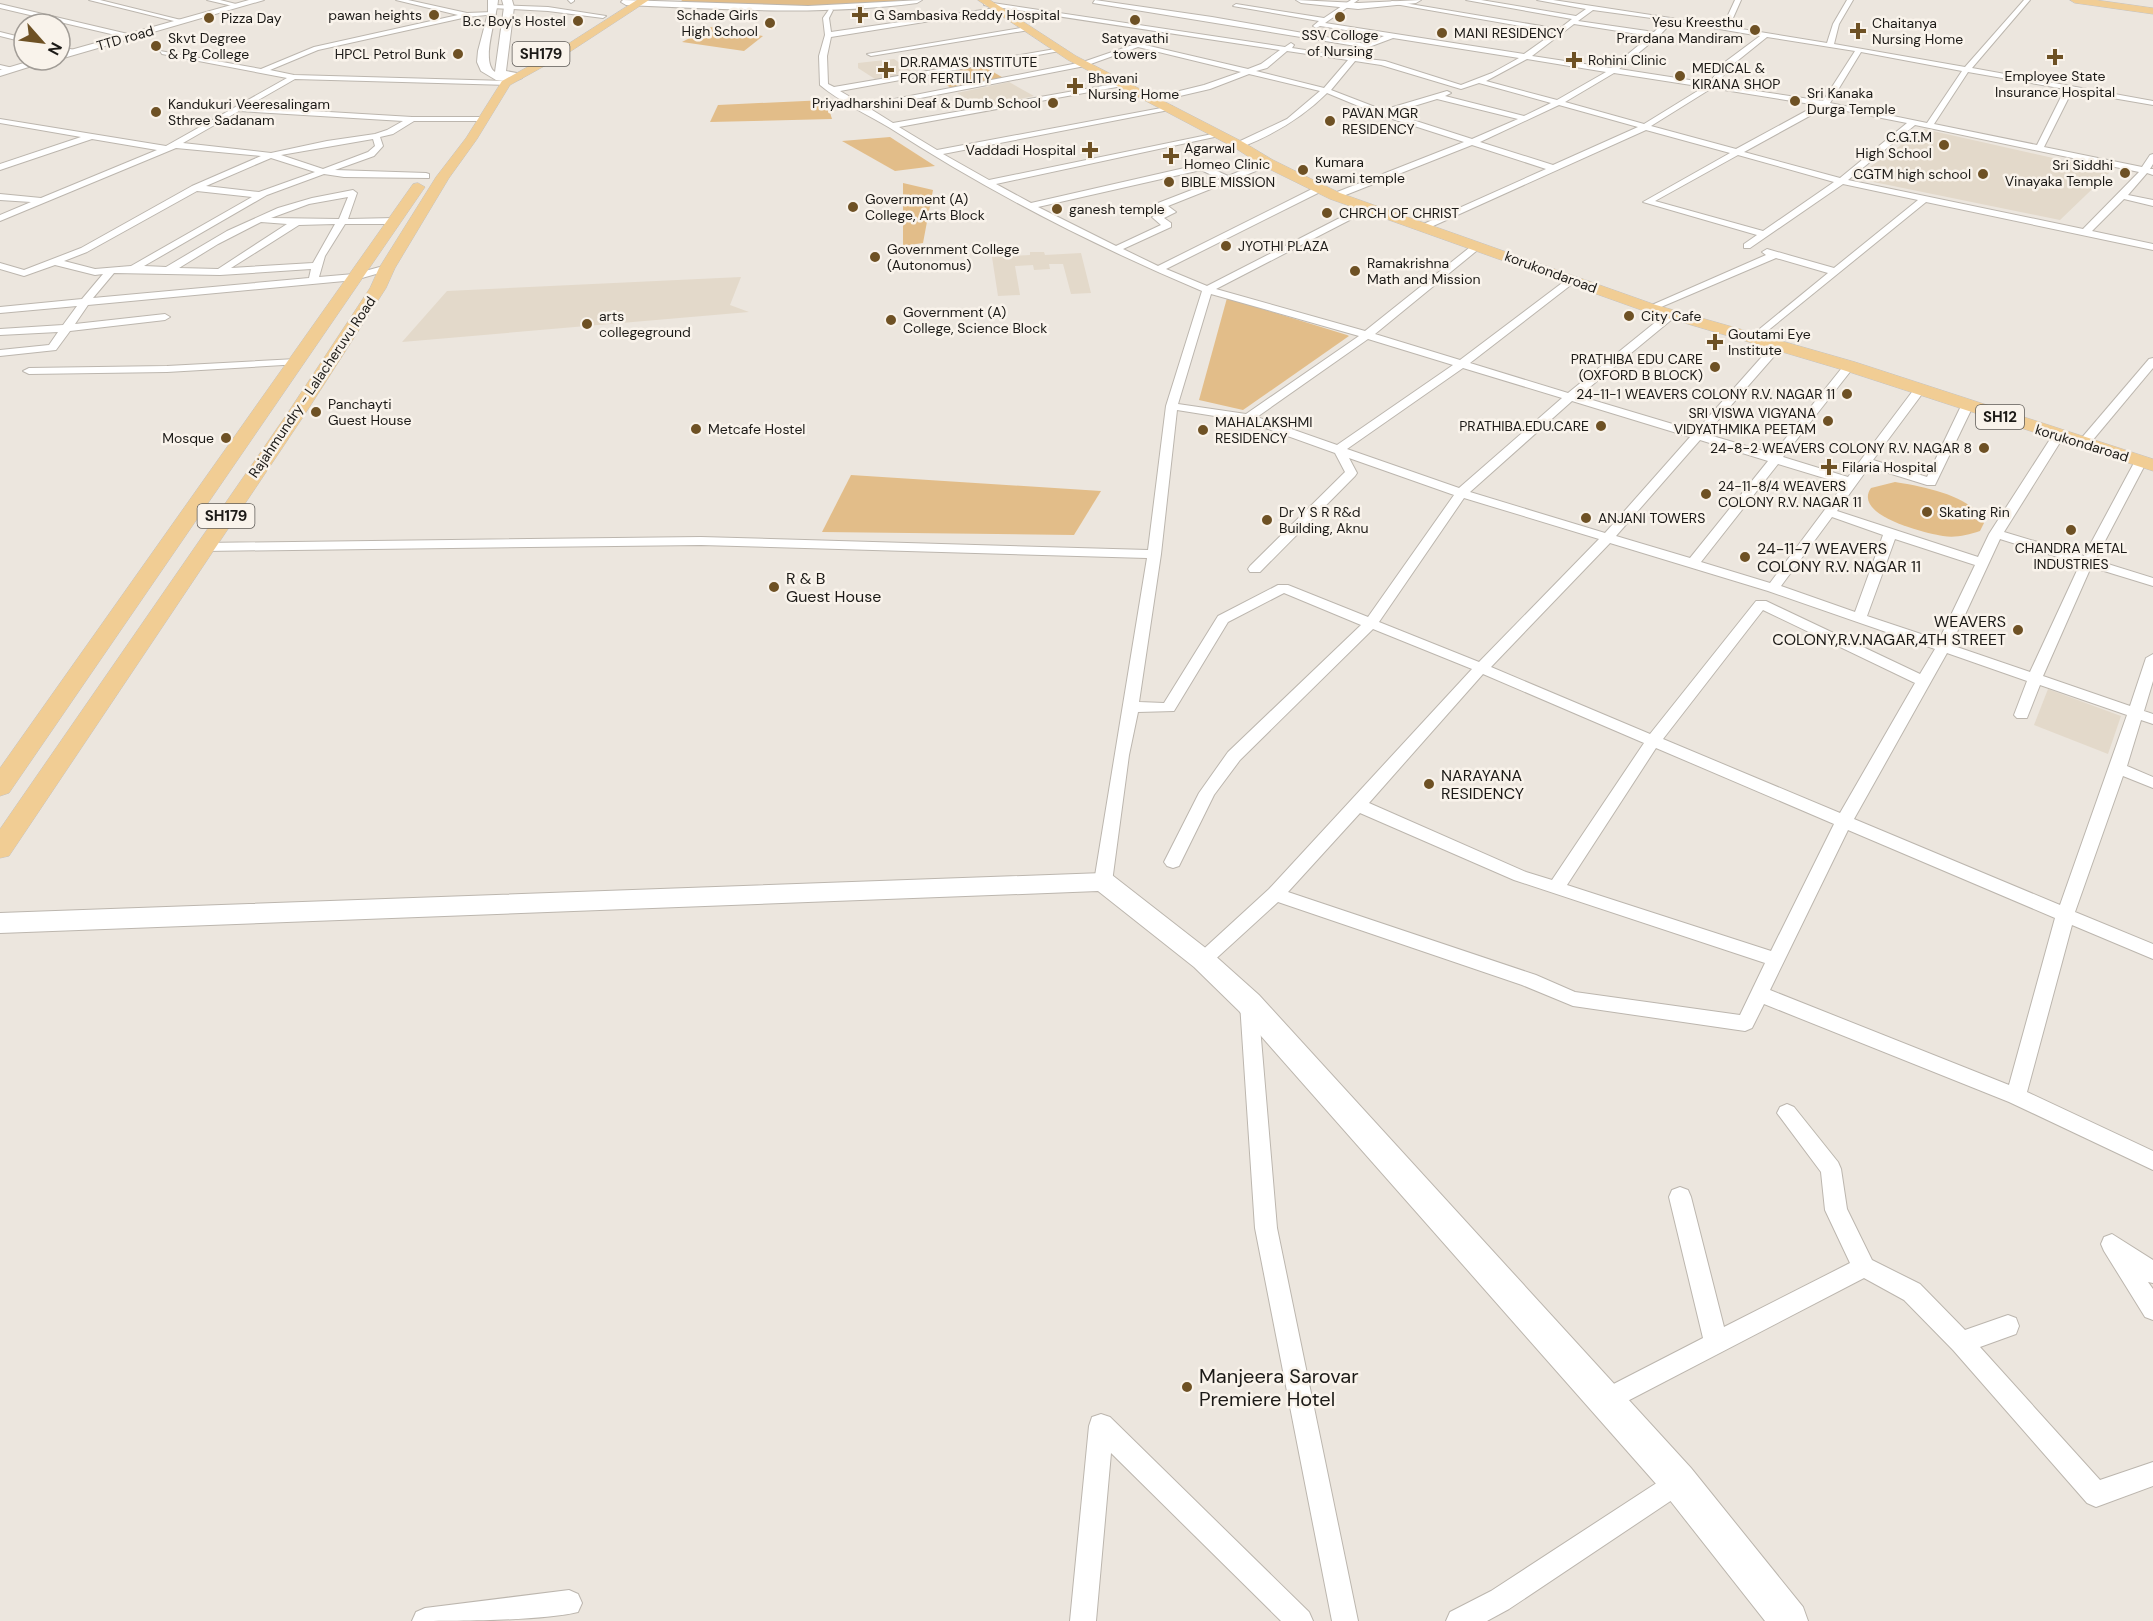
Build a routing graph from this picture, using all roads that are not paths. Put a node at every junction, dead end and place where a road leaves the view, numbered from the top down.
1 (92, 0) edge
2 (210, 0) edge
3 (259, 0) edge
4 (399, 0) edge
5 (572, 0) edge
6 (917, 0) edge
7 (1246, 0) edge
8 (1301, 0) edge
9 (1416, 0) edge
10 (1469, 0) edge
11 (1540, 0) edge
12 (1738, 0) edge
13 (1850, 0) edge
14 (2027, 0) edge
15 (2075, 0) edge
16 (635, 1) edge
17 (1096, 1) edge
18 (16, 2) dead end
19 (508, 3) edge
20 (1352, 3) edge
21 (1392, 3) junction
22 (988, 4) edge
23 (0, 5) edge
24 (237, 5) junction
25 (1086, 6) dead end
26 (1236, 6) junction
27 (1591, 8) junction
28 (549, 9) junction
29 (830, 10) junction
30 (1228, 10) dead end
31 (2153, 10) edge
32 (492, 11) edge
33 (1076, 11) dead end
34 (1220, 14) dead end
35 (467, 15) junction
36 (1067, 15) junction
37 (603, 16) junction
38 (1212, 19) junction
39 (1671, 19) junction
40 (1575, 20) junction
41 (182, 21) junction
42 (1322, 22) junction
43 (507, 23) junction
44 (1202, 23) dead end
45 (1522, 25) junction
46 (1192, 28) dead end
47 (1725, 28) junction
48 (1027, 29) junction
49 (1515, 30) dead end
50 (578, 31) junction
51 (1559, 31) junction
52 (594, 32) junction
53 (1179, 32) junction
54 (1306, 34) junction
55 (1766, 34) junction
56 (828, 35) junction
57 (1656, 35) junction
58 (128, 36) junction
59 (1391, 36) junction
60 (1137, 45) junction
61 (1830, 45) junction
62 (1367, 46) junction
63 (1286, 49) junction
64 (1061, 50) junction
65 (1859, 50) junction
66 (72, 51) edge
67 (547, 51) junction
68 (564, 51) junction
69 (75, 52) junction
70 (162, 52) dead end
71 (72, 53) edge
72 (871, 54) dead end
73 (1522, 57) junction
74 (1353, 59) junction
75 (1085, 64) junction
76 (1966, 70) junction
77 (262, 71) junction
78 (1612, 71) junction
79 (1247, 73) junction
80 (921, 74) junction
81 (294, 77) junction
82 (502, 81) junction
83 (1479, 81) junction
84 (1122, 84) junction
85 (1711, 86) junction
86 (1461, 87) junction
87 (2069, 88) junction
88 (832, 90) junction
89 (1328, 91) junction
90 (952, 92) junction
91 (1439, 97) junction
92 (1154, 100) junction
93 (1559, 103) junction
94 (2153, 103) edge
95 (1825, 104) junction
96 (865, 108) junction
97 (1169, 108) junction
98 (235, 109) junction
99 (1383, 113) junction
100 (412, 119) junction
101 (469, 119) junction
102 (1527, 119) junction
103 (0, 121) edge
104 (1912, 123) junction
105 (23, 124) junction
106 (892, 126) junction
107 (1929, 126) junction
108 (1643, 128) junction
109 (0, 132) edge
110 (1219, 134) junction
111 (94, 136) junction
112 (376, 136) junction
113 (1472, 142) junction
114 (1239, 145) junction
115 (171, 147) junction
116 (310, 148) junction
117 (2039, 149) junction
118 (936, 153) junction
119 (1738, 153) junction
120 (271, 155) junction
121 (2153, 158) edge
122 (351, 160) junction
123 (1268, 163) junction
124 (0, 167) edge
125 (1553, 168) junction
126 (322, 171) junction
127 (429, 171) joint
128 (2149, 171) edge
129 (1228, 179) junction
130 (1841, 181) junction
131 (988, 183) junction
132 (195, 188) junction
133 (1319, 189) junction
134 (262, 195) junction
135 (1335, 196) junction
136 (2122, 196) junction
137 (0, 197) edge
138 (1924, 199) junction
139 (41, 200) junction
140 (2153, 203) edge
141 (1031, 206) junction
142 (1368, 207) junction
143 (0, 218) edge
144 (258, 219) junction
145 (395, 221) junction
146 (297, 222) junction
147 (341, 222) junction
148 (1422, 228) junction
149 (200, 229) junction
150 (230, 232) junction
151 (2085, 233) junction
152 (1765, 234) junction
153 (206, 244) junction
154 (1477, 246) junction
155 (255, 247) junction
156 (2153, 247) edge
157 (1114, 250) junction
158 (1776, 254) junction
159 (52, 261) junction
160 (315, 266) junction
161 (0, 267) edge
162 (387, 268) junction
163 (133, 269) junction
164 (1157, 270) junction
165 (111, 271) junction
166 (167, 271) junction
167 (220, 272) junction
168 (1835, 272) junction
169 (355, 277) junction
170 (1573, 279) junction
171 (313, 281) junction
172 (1207, 290) junction
173 (85, 302) junction
174 (1650, 308) junction
175 (0, 310) edge
176 (1672, 314) junction
177 (165, 317) dead end
178 (66, 328) junction
179 (0, 332) edge
180 (1367, 335) junction
181 (1755, 338) junction
182 (1779, 344) junction
183 (0, 353) edge
184 (2153, 361) edge
185 (296, 362) junction
186 (1461, 364) junction
187 (1849, 366) junction
188 (29, 370) dead end
189 (1919, 390) junction
190 (1570, 396) junction
191 (1172, 406) junction
192 (1967, 406) junction
193 (1248, 418) junction
194 (1698, 436) junction
195 (2058, 436) junction
196 (2083, 444) junction
197 (1339, 450) junction
198 (1776, 460) junction
199 (1866, 462) junction
200 (2147, 463) edge
201 (1851, 482) junction
202 (1461, 493) junction
203 (1828, 513) junction
204 (1891, 532) junction
205 (1995, 534) junction
206 (1608, 536) junction
207 (204, 547) junction
208 (1154, 554) junction
209 (2086, 562) junction
210 (1693, 563) junction
211 (1982, 563) junction
212 (1255, 569) dead end
213 (2153, 582) edge
214 (1773, 588) junction
215 (1860, 617) junction
216 (1371, 623) junction
217 (1944, 645) junction
218 (2153, 658) edge
219 (1481, 668) junction
220 (2034, 677) junction
221 (1922, 680) junction
222 (1131, 707) junction
223 (2136, 713) junction
224 (2022, 715) dead end
225 (2153, 719) edge
226 (1653, 741) junction
227 (2118, 768) junction
228 (2153, 783) edge
229 (0, 787) edge
230 (1358, 805) junction
231 (1843, 823) junction
232 (0, 849) edge
233 (1173, 862) dead end
234 (1103, 882) junction
235 (1556, 888) junction
236 (1275, 894) junction
237 (2065, 916) junction
238 (0, 923) edge
239 (2153, 952) edge
240 (1203, 960) junction
241 (1776, 960) junction
242 (1759, 994) junction
243 (1248, 1003) junction
244 (2016, 1096) junction
245 (1787, 1113) dead end
246 (2153, 1161) edge
247 (1680, 1197) dead end
248 (1864, 1267) junction
249 (2153, 1273) edge
250 (2153, 1309) edge
251 (2008, 1326) dead end
252 (1961, 1342) junction
253 (1716, 1343) junction
254 (1606, 1400) junction
255 (2153, 1474) edge
256 (1678, 1481) junction
257 (569, 1602) dead end
258 (425, 1621) edge
259 (1083, 1621) edge
260 (1300, 1621) edge
261 (1345, 1621) edge
262 (1459, 1621) edge
263 (1789, 1621) edge

1 - 41 street
2 - 24 street
3 - 24 street, TTD road
4 - 35 street
5 - 28 street
6 - 29 street
7 - 26 street
8 - 20 street
9 - 21 street
10 - 40 street
11 - 27 street
12 - 47 street
13 - 61 street
14 - 76 street
15 - 31 main road
16 - 29 street
16 - 37 main road, SH179
16 - 52 main road, Rajahmundry - Lalacheruvu Road / SH179
17 - 25 street
17 - 38 street
18 - 23 street
19 - 28 street
19 - 32 street
19 - 43 street
20 - 21 street
20 - 42 street
21 - 45 street
22 - 36 street
22 - 48 main road, korukondaroad / SH12
22 - 56 street
23 - 58 street
24 - 41 street, TTD road
26 - 30 street
26 - 42 street
27 - 39 street
27 - 40 street
28 - 37 street
29 - 56 street
32 - 35 street
32 - 43 street
32 - 82 street
33 - 36 street
34 - 38 street
35 - 77 street
36 - 53 street
37 - 50 main road, SH179
38 - 44 street
38 - 54 street
39 - 47 street
39 - 57 street
40 - 51 street
40 - 57 street
41 - 58 street, TTD road
42 - 54 street
42 - 59 street
43 - 82 street
45 - 49 street
45 - 51 street
46 - 53 street
47 - 55 street
48 - 64 main road, korukondaroad / SH12
48 - 72 street
50 - 52 main road
50 - 67 main road, SH179
51 - 73 street
52 - 68 main road, Rajahmundry - Lalacheruvu Road / SH179
53 - 60 street
53 - 63 street
54 - 62 street
54 - 63 street
55 - 61 street
55 - 85 street
56 - 88 street
57 - 78 street
58 - 69 street, TTD road
59 - 62 street
59 - 73 street
60 - 75 street
60 - 79 street
61 - 65 street
62 - 74 street
63 - 74 street
63 - 79 street
64 - 75 main road, korukondaroad / SH12
64 - 80 street
65 - 76 street
65 - 95 street
66 - 69 street
67 - 68 main road
67 - 82 main road, SH179
68 - 82 main road, Rajahmundry - Lalacheruvu Road / SH179
69 - 71 street, TTD road
70 - 77 street
73 - 78 street
73 - 83 street
74 - 86 street
74 - 89 street
75 - 84 main road, korukondaroad / SH12
75 - 90 street
76 - 87 street
76 - 107 street
77 - 81 street
78 - 85 street
78 - 93 street
79 - 89 street
79 - 92 street
80 - 88 street
80 - 90 street
81 - 82 street
81 - 98 street
82 - 101 main road, Rajahmundry - Lalacheruvu Road / SH179
83 - 86 street
83 - 93 street
84 - 92 main road, korukondaroad / SH12
84 - 106 street
85 - 95 street
85 - 108 street
86 - 91 street
87 - 94 street
87 - 117 street
88 - 96 street
89 - 99 street
89 - 114 street
90 - 96 street
91 - 99 street
91 - 102 street
92 - 97 main road, korukondaroad / SH12
93 - 102 street
93 - 108 street
95 - 104 street
95 - 119 street
96 - 106 street
97 - 110 main road, korukondaroad / SH12
97 - 118 street
98 - 100 street
98 - 115 street
99 - 113 street
100 - 101 street
100 - 112 street
101 - 162 main road, Rajahmundry - Lalacheruvu Road / SH179
102 - 113 street
103 - 105 street
104 - 107 street
104 - 130 street
105 - 109 street
105 - 111 street
106 - 118 street
107 - 117 street
108 - 119 street
108 - 125 street
110 - 114 main road, korukondaroad / SH12
110 - 131 street
111 - 115 street
111 - 124 street
112 - 116 street
112 - 122 street
113 - 125 street
113 - 135 street
114 - 123 main road, korukondaroad / SH12
115 - 120 street
115 - 139 street
116 - 120 street
116 - 122 street
117 - 128 street
118 - 131 street
119 - 130 street
119 - 152 street
120 - 126 street
120 - 132 street
121 - 128 street
122 - 126 street
123 - 129 street
123 - 133 main road, korukondaroad / SH12
125 - 148 street
126 - 127 street
126 - 134 street
127 - 145 main road
128 - 136 street
129 - 141 street
129 - 157 street
130 - 138 street
130 - 152 street
131 - 141 street
132 - 134 street
132 - 159 street
133 - 135 main road, korukondaroad / SH12
133 - 164 street
134 - 149 street
135 - 142 main road, korukondaroad / SH12
136 - 140 street
136 - 151 street
137 - 139 street
138 - 151 street
138 - 168 street
139 - 143 street
141 - 157 street
142 - 148 main road, korukondaroad / SH12
142 - 172 street
144 - 146 street
144 - 147 street
144 - 150 street
145 - 147 street
145 - 169 main road, SH179
146 - 147 street
146 - 155 street
147 - 160 street
148 - 154 main road, korukondaroad / SH12
149 - 150 street
149 - 163 street
150 - 153 street
151 - 156 street
152 - 158 street
153 - 155 street
153 - 166 street
154 - 170 main road, korukondaroad / SH12
154 - 180 street
155 - 167 street
157 - 164 street
158 - 168 street
158 - 174 street
159 - 161 street
159 - 165 street
160 - 167 street
160 - 171 street
162 - 169 street
162 - 207 main road, Rajahmundry - Lalacheruvu Road / SH179
163 - 165 street
163 - 166 street
164 - 172 street
165 - 173 street
166 - 167 street
168 - 181 street
169 - 171 street
169 - 185 main road, SH179
170 - 174 main road, korukondaroad / SH12
170 - 186 street
171 - 173 street
172 - 180 street
172 - 191 street
173 - 175 street
173 - 178 street
174 - 176 main road, korukondaroad / SH12
176 - 181 main road, korukondaroad / SH12
176 - 190 street
177 - 178 street
178 - 179 street
178 - 183 street
180 - 186 street
180 - 193 street
181 - 182 main road, korukondaroad / SH12
182 - 187 main road, korukondaroad / SH12
182 - 194 street
184 - 196 street
185 - 188 street
185 - 229 main road, SH179
186 - 190 street
186 - 197 street
187 - 189 main road, korukondaroad / SH12
187 - 198 street
189 - 192 main road, korukondaroad / SH12
189 - 199 street
190 - 194 street
190 - 202 street
191 - 193 street
191 - 208 street
192 - 195 main road, korukondaroad / SH12
192 - 199 street
193 - 197 street
194 - 198 street
194 - 206 street
195 - 196 main road, korukondaroad / SH12
195 - 205 street
196 - 200 main road, korukondaroad / SH12
197 - 202 street
197 - 212 street
198 - 201 street
198 - 210 street
199 - 201 street
200 - 209 street
201 - 203 street
202 - 206 street
202 - 216 street
203 - 204 street
203 - 214 street
204 - 211 street
204 - 215 street
205 - 209 street
205 - 211 street
206 - 210 street
206 - 219 street
207 - 208 street
207 - 232 main road, Rajahmundry - Lalacheruvu Road / SH179
208 - 222 street
209 - 213 street
209 - 220 street
210 - 214 street
211 - 217 street
214 - 215 street
215 - 217 street
216 - 219 street
216 - 222 street
216 - 233 street
217 - 220 street
217 - 221 street
218 - 223 street
219 - 226 street
219 - 230 street
220 - 223 street
220 - 224 street
221 - 226 street
221 - 231 street
222 - 234 street
223 - 225 street
223 - 227 street
226 - 231 street
226 - 235 street
227 - 228 street
227 - 237 street
230 - 235 street
230 - 236 street
231 - 237 street
231 - 241 street
234 - 238 street
234 - 240 street
235 - 241 street
236 - 240 street
236 - 242 street
237 - 239 street
237 - 244 street
240 - 243 street
241 - 242 street
242 - 244 street
243 - 254 street
243 - 261 street
244 - 246 street
245 - 248 street
247 - 253 street
248 - 252 street
248 - 253 street
249 - 250 street
251 - 252 street
252 - 255 street
253 - 254 street
254 - 256 street
256 - 262 street
256 - 263 street
257 - 258 street
259 - 260 street

